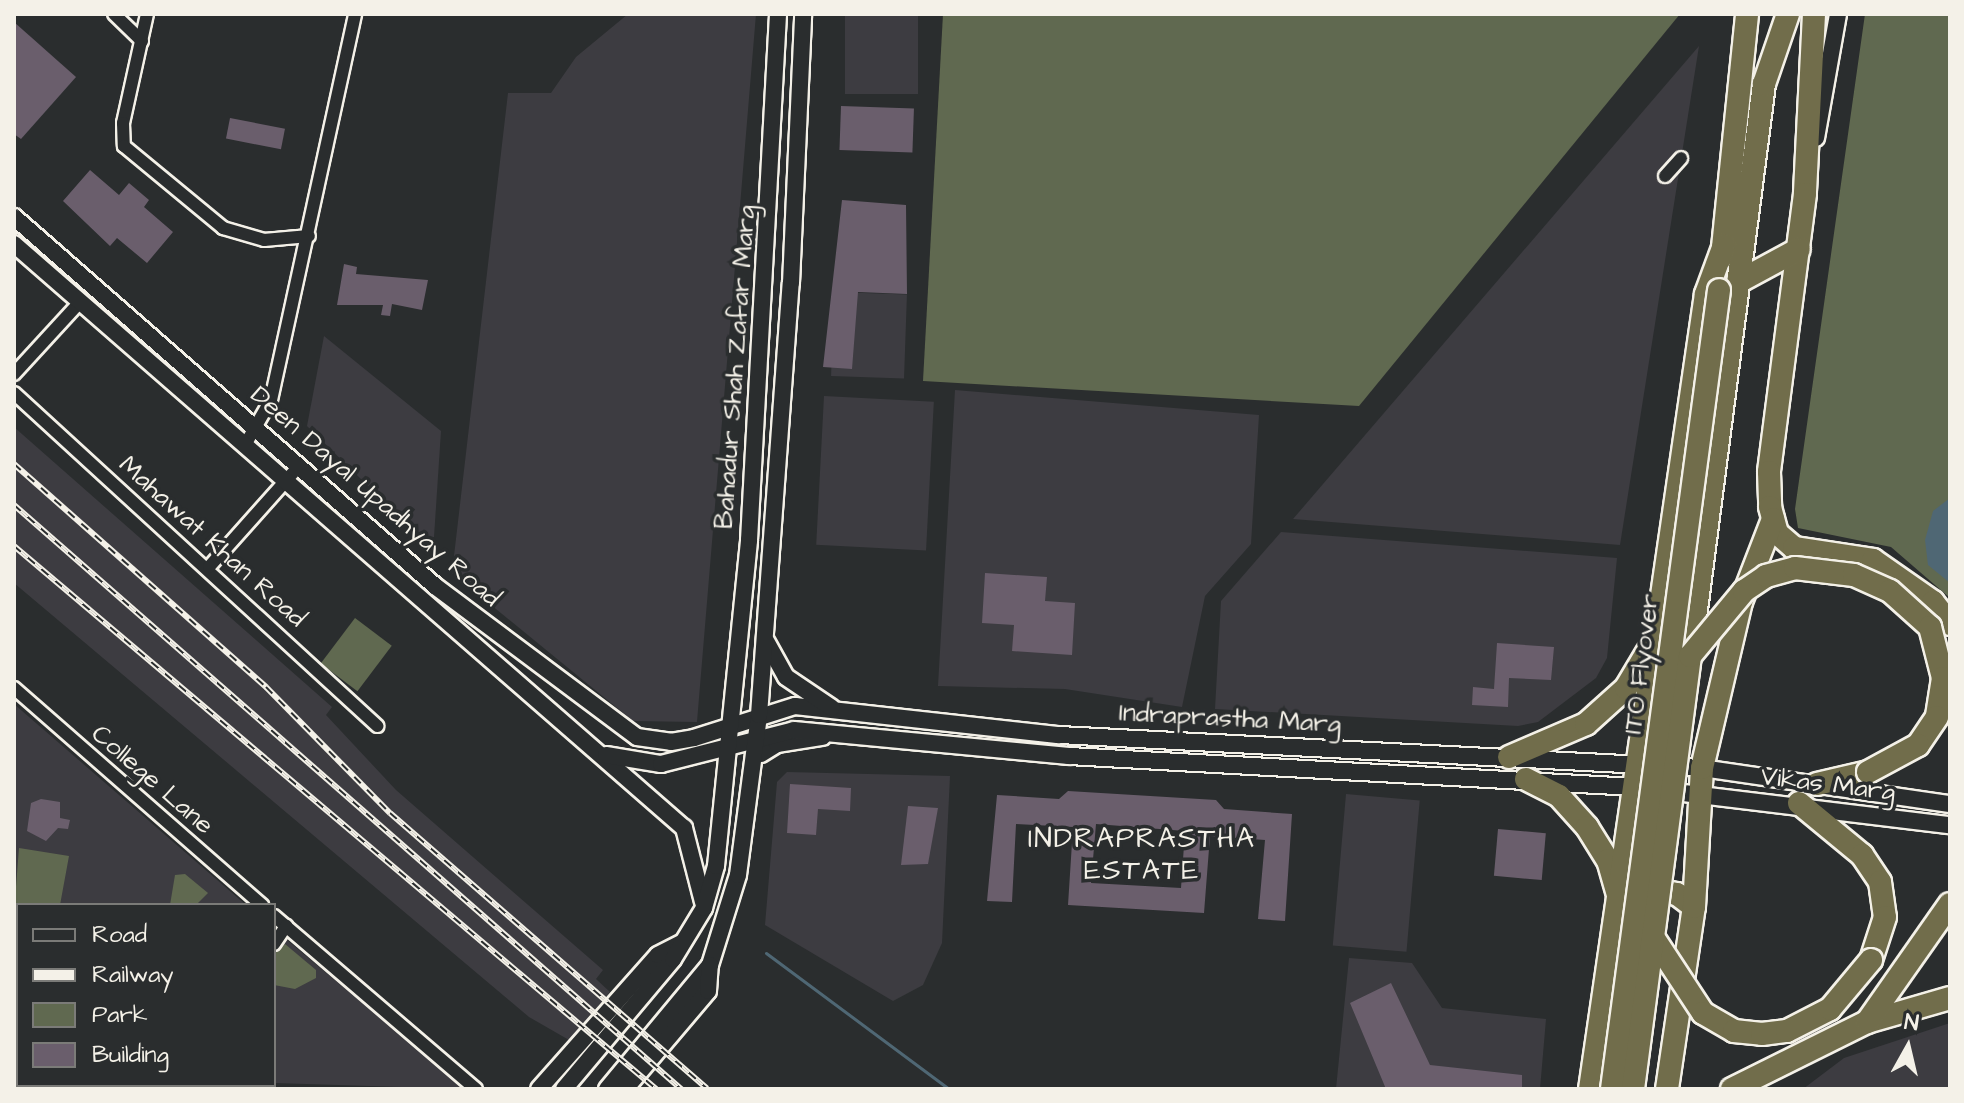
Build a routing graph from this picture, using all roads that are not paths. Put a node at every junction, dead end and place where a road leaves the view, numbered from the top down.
1 (114, 14) edge
2 (147, 14) edge
3 (355, 14) edge
4 (778, 14) edge
5 (803, 14) edge
6 (1747, 14) edge
7 (1788, 14) edge
8 (1814, 14) edge
9 (1838, 14) edge
10 (142, 41) junction
11 (1681, 158) dead end
12 (1665, 176) dead end
13 (1805, 194) junction
14 (14, 217) edge
15 (309, 236) junction
16 (14, 244) edge
17 (1724, 245) junction
18 (1799, 249) junction
19 (1731, 289) junction
20 (80, 302) junction
21 (14, 374) edge
22 (14, 393) edge
23 (258, 428) junction
24 (245, 445) junction
25 (298, 467) junction
26 (286, 482) junction
27 (1773, 519) junction
28 (209, 567) junction
29 (1950, 624) edge
30 (764, 636) junction
31 (1657, 637) junction
32 (1690, 656) junction
33 (14, 688) edge
34 (842, 713) junction
35 (759, 715) junction
36 (732, 723) junction
37 (378, 726) dead end
38 (730, 751) junction
39 (755, 752) junction
40 (606, 755) junction
41 (1509, 757) junction
42 (1640, 764) junction
43 (1702, 768) junction
44 (1526, 779) junction
45 (1817, 784) junction
46 (1634, 787) junction
47 (1699, 795) junction
48 (1799, 803) junction
49 (1950, 804) edge
50 (1950, 825) edge
51 (1618, 895) junction
52 (260, 903) edge
53 (1950, 904) edge
54 (1694, 907) junction
55 (704, 908) junction
56 (276, 918) edge
57 (286, 926) junction
58 (1653, 937) junction
59 (276, 941) edge
60 (684, 942) junction
61 (710, 965) junction
62 (1950, 998) edge
63 (1867, 1022) junction
64 (476, 1089) edge
65 (539, 1089) edge
66 (564, 1089) edge
67 (607, 1089) edge
68 (625, 1089) edge
69 (1590, 1089) edge
70 (1612, 1089) edge
71 (1633, 1089) edge
72 (1667, 1089) edge
73 (1732, 1089) edge

1 - 10 street
2 - 10 street
3 - 15 street
4 - 36 main road, Bahadur Shah Zafar Marg
5 - 30 main road, Bahadur Shah Zafar Marg
6 - 17 highway
7 - 19 highway
8 - 13 highway
9 - 13 main road
10 - 15 street
11 - 12 street
13 - 18 highway
14 - 23 main road, Deen Dayal Upadhyay Road
15 - 23 street
16 - 20 main road, Deen Dayal Upadhyay Road
17 - 19 highway, ITO Flyover
17 - 31 highway
18 - 19 highway
18 - 27 highway
19 - 32 highway, ITO Flyover
19 - 70 highway, ITO Flyover, bridge
20 - 21 street
20 - 24 main road, Deen Dayal Upadhyay Road
22 - 28 street, Mahawat Khan Road
23 - 24 street
23 - 25 main road, Deen Dayal Upadhyay Road
24 - 26 main road, Deen Dayal Upadhyay Road
25 - 26 street
25 - 36 main road, Deen Dayal Upadhyay Road
26 - 28 street
26 - 40 main road, Deen Dayal Upadhyay Road
27 - 29 highway
27 - 43 highway
28 - 37 street, Mahawat Khan Road
30 - 34 main road
30 - 35 main road, Bahadur Shah Zafar Marg
31 - 41 highway
31 - 42 highway
32 - 45 highway, bridge
32 - 58 highway, ITO Flyover, bridge
33 - 52 street, College Lane
34 - 35 main road, Indraprastha Marg
34 - 41 main road, Indraprastha Marg
35 - 36 main road, Deen Dayal Upadhyay Road
35 - 39 main road, Bahadur Shah Zafar Marg
36 - 38 main road, Bahadur Shah Zafar Marg
38 - 39 main road, Indraprastha Marg
38 - 40 main road, Indraprastha Marg
38 - 55 main road
39 - 44 main road, Indraprastha Marg
39 - 61 main road
40 - 55 main road, Deen Dayal Upadhyay Road
41 - 42 main road, Indraprastha Marg
42 - 43 main road, Indraprastha Marg
42 - 46 highway
43 - 45 main road, Vikas Marg
43 - 47 highway
44 - 46 main road, Indraprastha Marg
44 - 51 highway
45 - 49 main road, Vikas Marg
46 - 47 main road, Vikas Marg
46 - 51 highway
47 - 48 main road, Vikas Marg
47 - 54 highway
48 - 50 main road, Vikas Marg
48 - 58 highway, bridge
51 - 54 highway
51 - 69 highway
53 - 63 highway
54 - 72 highway
55 - 60 main road
56 - 57 street
57 - 59 street
57 - 64 street
58 - 71 highway, ITO Flyover, bridge
60 - 65 main road
60 - 66 main road
61 - 67 main road
61 - 68 main road
62 - 63 highway
63 - 73 highway

